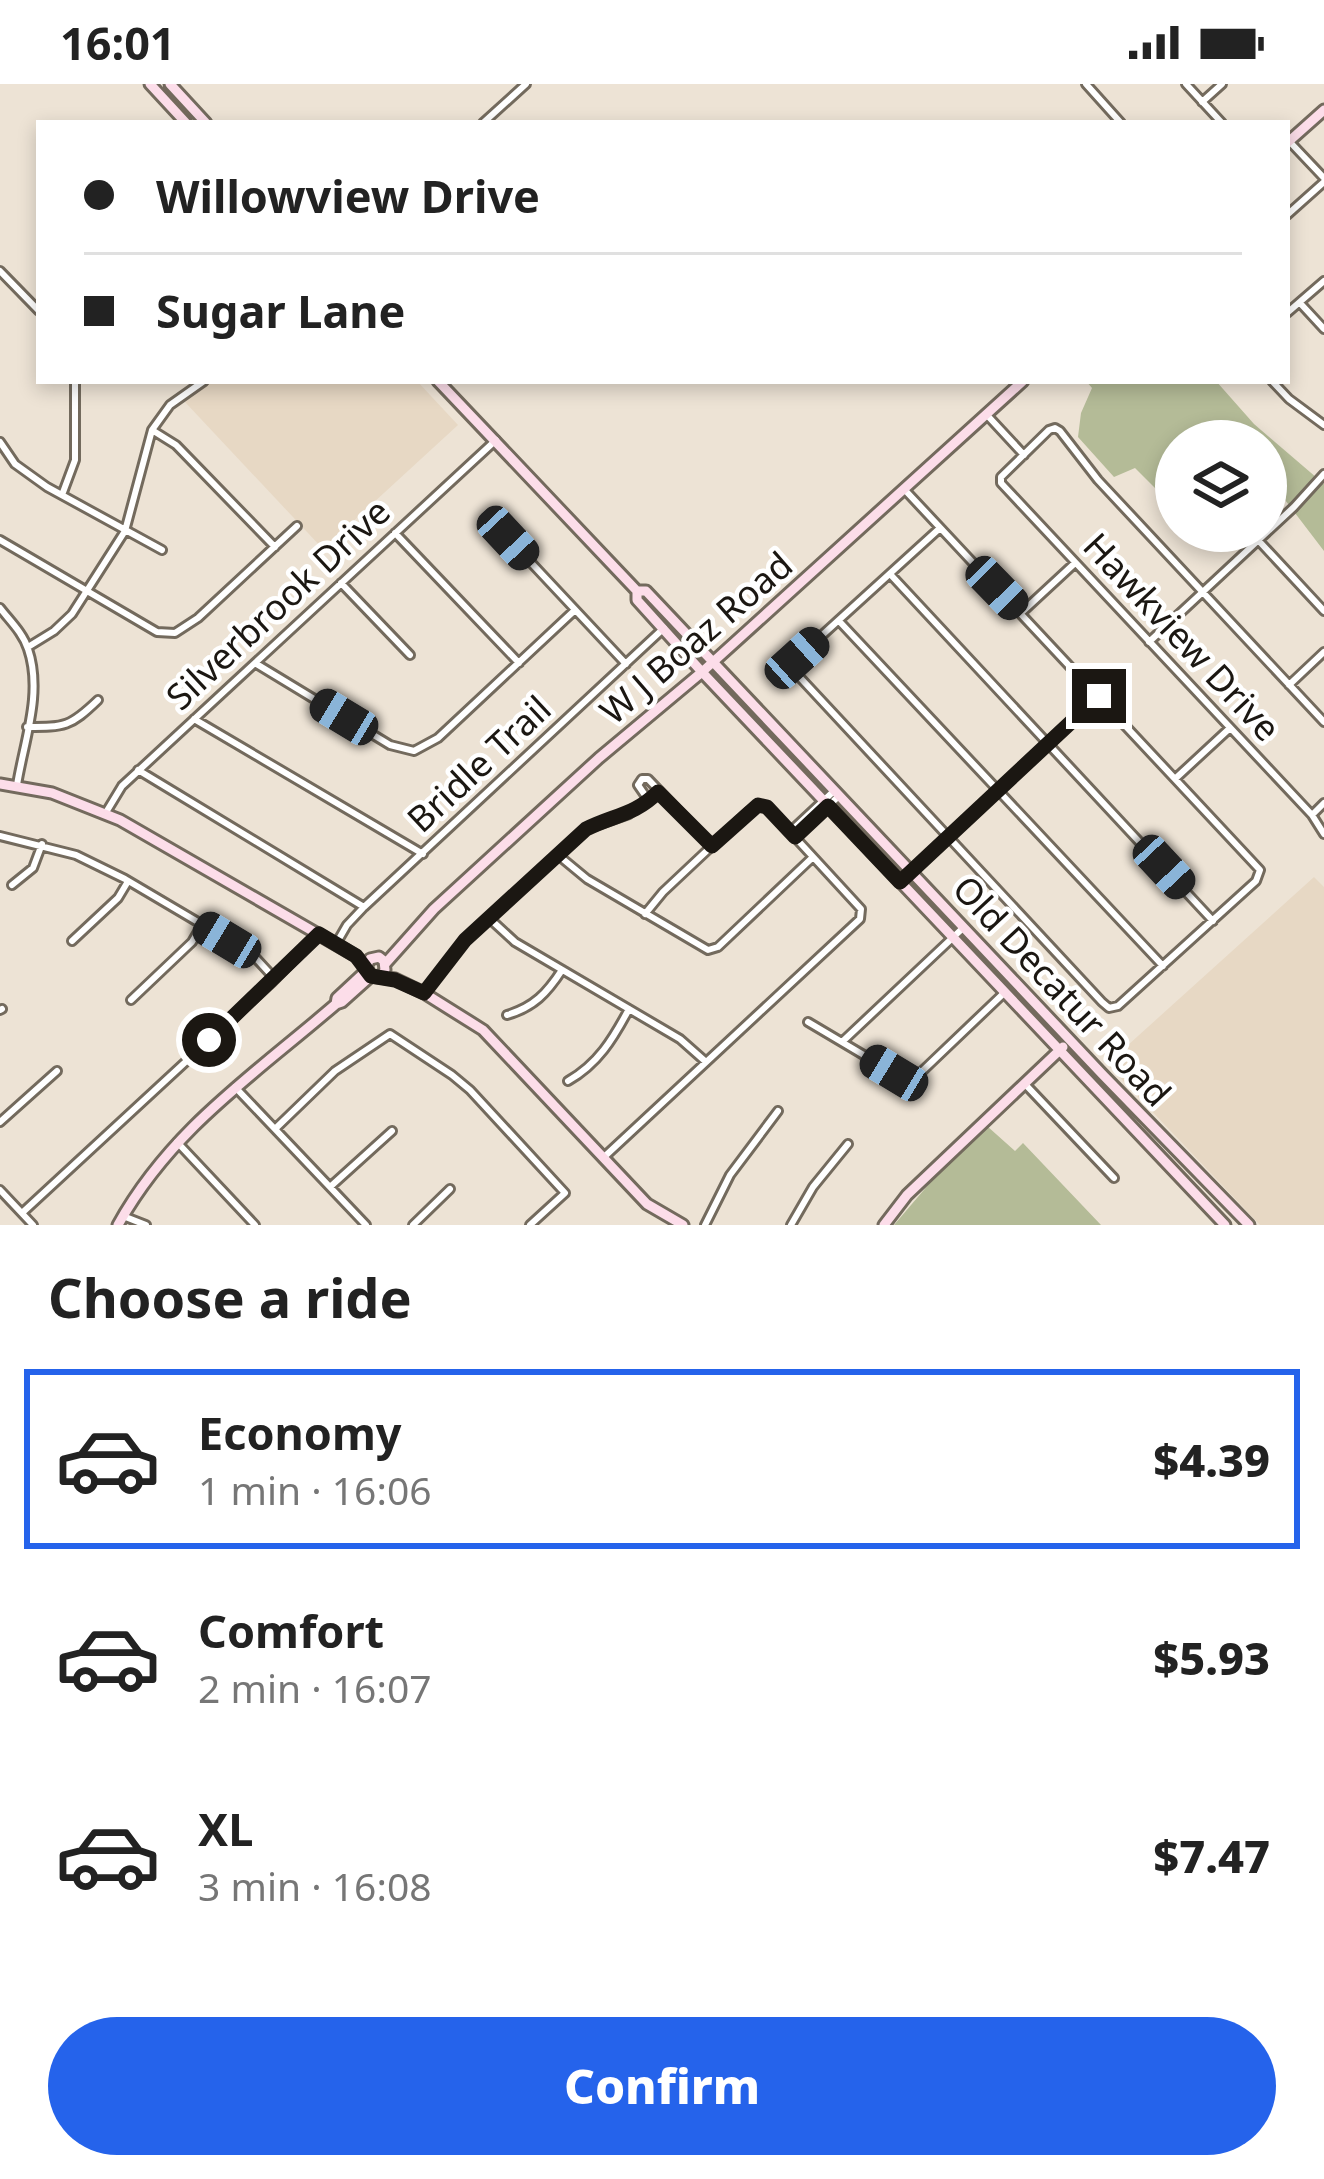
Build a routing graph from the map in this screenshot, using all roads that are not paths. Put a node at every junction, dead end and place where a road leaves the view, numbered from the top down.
1 (150, 84) edge
2 (170, 84) edge
3 (526, 84) edge
4 (1086, 84) edge
5 (1186, 84) edge
6 (1222, 84) edge
7 (1202, 102) junction
8 (1324, 110) edge
9 (183, 120) edge
10 (203, 120) edge
11 (486, 120) edge
12 (1118, 120) edge
13 (1219, 120) edge
14 (1290, 140) edge
15 (1290, 144) edge
16 (1324, 180) edge
17 (1290, 212) edge
18 (0, 271) edge
19 (1324, 281) edge
20 (1300, 303) junction
21 (36, 308) edge
22 (1290, 311) edge
23 (1324, 329) edge
24 (75, 384) edge
25 (200, 384) edge
26 (441, 384) edge
27 (1020, 384) edge
28 (1275, 384) edge
29 (986, 415) junction
30 (1324, 425) edge
31 (152, 430) junction
32 (496, 440) junction
33 (0, 442) edge
34 (1024, 455) junction
35 (1324, 474) edge
36 (904, 489) junction
37 (62, 496) junction
38 (1287, 511) edge
39 (297, 526) dead end
40 (940, 528) junction
41 (125, 531) junction
42 (395, 533) junction
43 (508, 538) dead end
44 (0, 540) edge
45 (275, 547) junction
46 (162, 550) dead end
47 (1245, 552) edge
48 (1269, 552) edge
49 (1075, 563) junction
50 (890, 574) junction
51 (341, 583) junction
52 (87, 591) junction
53 (637, 591) junction
54 (1203, 592) junction
55 (0, 608) edge
56 (575, 610) junction
57 (1324, 611) edge
58 (1021, 613) junction
59 (839, 621) junction
60 (664, 628) junction
61 (1149, 642) junction
62 (28, 647) junction
63 (1324, 652) edge
64 (410, 655) dead end
65 (713, 662) junction
66 (254, 663) junction
67 (519, 663) junction
68 (626, 664) junction
69 (702, 672) junction
70 (1289, 685) junction
71 (1099, 696) junction
72 (98, 700) dead end
73 (194, 718) junction
74 (1324, 722) edge
75 (27, 727) junction
76 (1230, 728) junction
77 (1048, 743) junction
78 (139, 770) junction
79 (1176, 778) junction
80 (0, 784) edge
81 (16, 787) junction
82 (998, 790) junction
83 (658, 792) junction
84 (838, 792) junction
85 (649, 801) junction
86 (825, 803) junction
87 (1324, 803) edge
88 (105, 814) junction
89 (1312, 815) junction
90 (792, 834) junction
91 (1324, 834) edge
92 (0, 836) edge
93 (947, 837) junction
94 (43, 844) junction
95 (712, 846) junction
96 (423, 854) junction
97 (558, 855) junction
98 (814, 857) junction
99 (911, 871) junction
100 (128, 882) junction
101 (900, 882) junction
102 (12, 885) dead end
103 (364, 907) junction
104 (645, 914) junction
105 (489, 918) junction
106 (1214, 921) junction
107 (202, 925) junction
108 (964, 927) junction
109 (319, 934) junction
110 (952, 938) junction
111 (72, 941) dead end
112 (336, 944) junction
113 (1163, 966) junction
114 (376, 967) junction
115 (562, 970) junction
116 (275, 979) junction
117 (424, 993) junction
118 (1004, 993) junction
119 (131, 1000) dead end
120 (629, 1009) junction
121 (507, 1015) dead end
122 (808, 1022) dead end
123 (1070, 1040) junction
124 (842, 1042) junction
125 (1058, 1051) junction
126 (706, 1062) junction
127 (57, 1071) dead end
128 (568, 1081) dead end
129 (1024, 1083) junction
130 (235, 1087) junction
131 (778, 1112) dead end
132 (0, 1122) edge
133 (1155, 1128) junction
134 (275, 1129) junction
135 (392, 1131) dead end
136 (1143, 1139) junction
137 (177, 1142) junction
138 (848, 1144) dead end
139 (603, 1158) junction
140 (1114, 1178) dead end
141 (330, 1187) junction
142 (450, 1189) dead end
143 (0, 1190) edge
144 (22, 1213) junction
145 (121, 1220) edge
146 (33, 1225) edge
147 (146, 1225) edge
148 (255, 1225) edge
149 (366, 1225) edge
150 (413, 1225) edge
151 (530, 1225) edge
152 (683, 1225) edge
153 (705, 1225) edge
154 (791, 1225) edge
155 (884, 1225) edge
156 (1226, 1225) edge
157 (1249, 1225) edge

1 - 9 main road
2 - 10 main road
3 - 11 street
4 - 12 street
5 - 7 street
6 - 7 street
7 - 13 street
8 - 14 main road
15 - 16 street
16 - 17 street
18 - 21 street
19 - 20 street
20 - 22 street
20 - 23 street
24 - 37 street
25 - 31 street
26 - 32 main road, Old Decatur Road
27 - 29 main road, W J Boaz Road
28 - 30 street
29 - 34 street
29 - 36 main road, W J Boaz Road
31 - 41 street
31 - 45 street
32 - 42 street, Silverbrook Drive
32 - 53 main road, Old Decatur Road
33 - 37 street
34 - 49 street, Hawkview Drive
34 - 54 street
35 - 38 street
36 - 40 street
36 - 65 main road, W J Boaz Road
37 - 41 street
39 - 45 street
40 - 50 street
40 - 58 street
41 - 46 street
41 - 52 street
42 - 51 street, Silverbrook Drive
42 - 67 street
43 - 56 street
44 - 52 street
45 - 52 street
47 - 54 street
48 - 57 street
49 - 58 street
49 - 61 street, Hawkview Drive
50 - 59 street
50 - 77 street
51 - 64 street
51 - 66 street, Silverbrook Drive
52 - 62 street
53 - 60 main road, Old Decatur Road
53 - 65 main road, Old Decatur Road
54 - 61 street
54 - 70 street
55 - 62 street
56 - 67 street
56 - 68 street
58 - 71 street
59 - 82 street
59 - 93 street
60 - 68 street, Bridle Trail
60 - 69 main road, Old Decatur Road
61 - 76 street, Hawkview Drive
62 - 75 street
63 - 70 street
65 - 69 main road, W J Boaz Road
65 - 84 main road, Old Decatur Road
66 - 67 street
66 - 73 street, Silverbrook Drive
68 - 96 street, Bridle Trail
69 - 86 main road, Old Decatur Road
69 - 114 main road, W J Boaz Road
70 - 74 street
71 - 77 street
71 - 79 street
72 - 75 street
73 - 78 street, Silverbrook Drive
73 - 96 street
75 - 81 street
76 - 79 street
76 - 89 street, Hawkview Drive
77 - 82 street
77 - 106 street
78 - 88 street, Silverbrook Drive
78 - 103 street
79 - 106 street
80 - 81 main road
81 - 88 main road
82 - 93 street
82 - 113 street
83 - 85 street
83 - 85 street
83 - 95 street
84 - 86 street
84 - 99 main road, Old Decatur Road
85 - 97 street
86 - 90 street
86 - 101 main road, Old Decatur Road
87 - 89 street
88 - 109 main road
89 - 91 street, Hawkview Drive
90 - 95 street
90 - 98 street
92 - 94 street
93 - 99 street
93 - 113 street
94 - 100 street
94 - 102 street
95 - 104 street
96 - 103 street, Bridle Trail
97 - 104 street
97 - 105 street
98 - 104 street
98 - 126 street
99 - 101 street
99 - 108 main road, Old Decatur Road
100 - 107 street
100 - 111 street
101 - 110 main road, Old Decatur Road
103 - 112 street, Bridle Trail
105 - 115 street
105 - 117 street
106 - 113 street
107 - 116 street
107 - 119 street
108 - 110 street
108 - 123 main road, Old Decatur Road
109 - 112 main road
109 - 116 street
110 - 118 main road, Old Decatur Road
110 - 124 street
112 - 114 main road
114 - 117 main road
114 - 130 main road, W J Boaz Road
115 - 120 street
115 - 121 street
116 - 144 street
117 - 139 main road
118 - 124 street
118 - 125 main road, Old Decatur Road
120 - 126 street
120 - 128 street
122 - 124 street
123 - 125 main road
123 - 133 main road, Old Decatur Road
125 - 129 main road
125 - 136 main road, Old Decatur Road
126 - 139 street
127 - 132 street
129 - 140 street
129 - 155 main road
130 - 134 street
130 - 137 main road, W J Boaz Road
131 - 153 street
133 - 136 main road
133 - 157 main road, Old Decatur Road
134 - 141 street
134 - 151 street
135 - 141 street
136 - 156 main road, Old Decatur Road
137 - 145 main road, W J Boaz Road
137 - 148 street
138 - 154 street
139 - 152 main road
141 - 149 street
142 - 150 street
143 - 144 street
144 - 146 street
145 - 147 street

